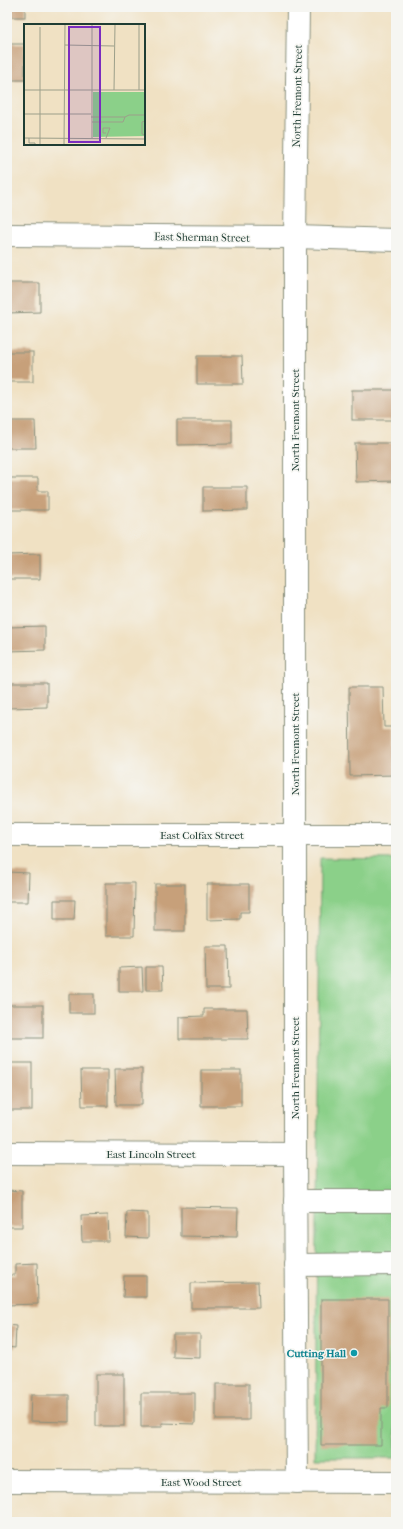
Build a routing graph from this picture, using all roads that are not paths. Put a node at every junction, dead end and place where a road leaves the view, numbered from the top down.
1 (298, 7) edge
2 (7, 235) edge
3 (295, 238) junction
4 (396, 240) edge
5 (7, 835) edge
6 (295, 835) junction
7 (396, 835) edge
8 (7, 1153) edge
9 (295, 1154) junction
10 (295, 1201) junction
11 (396, 1201) edge
12 (396, 1264) edge
13 (295, 1265) junction
14 (7, 1481) edge
15 (298, 1482) junction
16 (396, 1482) edge

1 - 3 street, North Fremont Street
2 - 3 street, East Sherman Street
3 - 4 street, East Sherman Street
3 - 6 street, North Fremont Street
5 - 6 street, East Colfax Street
6 - 7 street, East Colfax Street
6 - 9 street, North Fremont Street
8 - 9 street, East Lincoln Street
9 - 10 street, North Fremont Street
10 - 11 street
10 - 13 street, North Fremont Street
12 - 13 street
13 - 15 street, North Fremont Street
14 - 15 street, East Wood Street
15 - 16 street, East Wood Street

